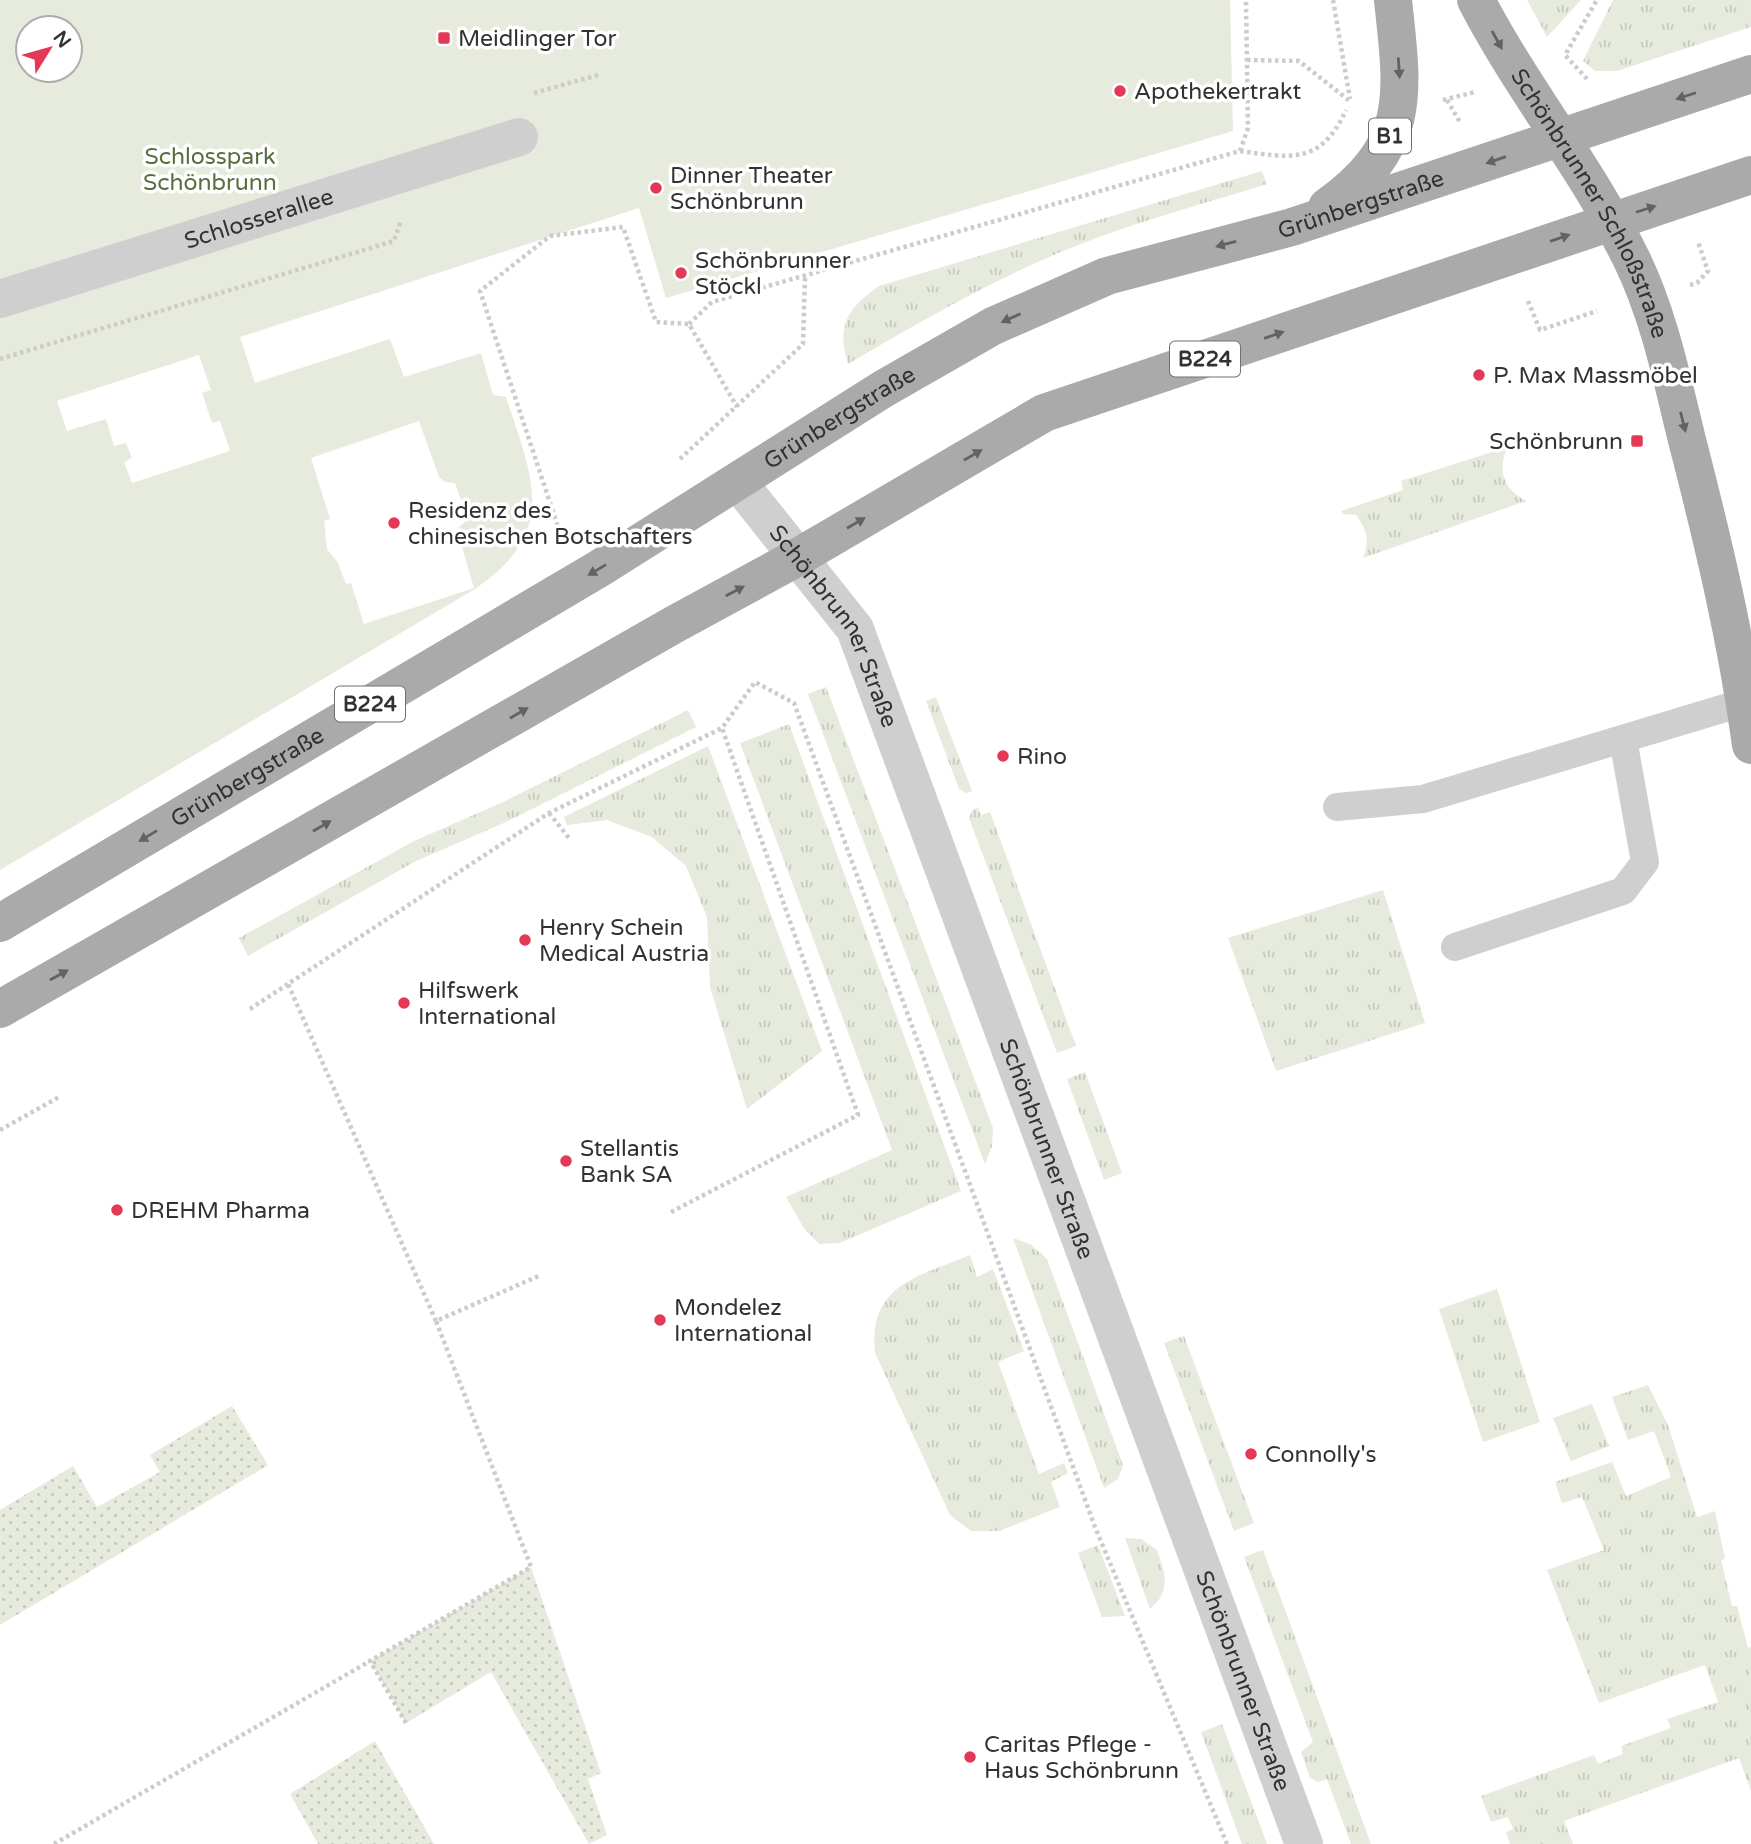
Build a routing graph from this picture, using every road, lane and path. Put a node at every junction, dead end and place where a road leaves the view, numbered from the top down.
1 (1246, 0) edge
2 (1333, 0) edge
3 (1393, 0) edge
4 (1476, 0) edge
5 (1597, 0) edge
6 (1565, 55) dead end
7 (1247, 60) junction
8 (1751, 74) edge
9 (598, 75) dead end
10 (1475, 92) dead end
11 (521, 97) dead end
12 (1435, 100) dead end
13 (1447, 100) junction
14 (1359, 101) dead end
15 (1350, 102) junction
16 (1467, 135) dead end
17 (519, 137) dead end
18 (1560, 138) junction
19 (1240, 151) junction
20 (417, 170) junction
21 (1751, 175) edge
22 (1611, 220) junction
23 (1292, 227) junction
24 (1696, 239) dead end
25 (1682, 287) dead end
26 (0, 299) edge
27 (1528, 301) dead end
28 (1597, 311) dead end
29 (689, 324) junction
30 (0, 359) edge
31 (737, 408) dead end
32 (738, 482) junction
33 (563, 541) dead end
34 (798, 557) junction
35 (1720, 571) junction
36 (1751, 644) edge
37 (1745, 702) junction
38 (722, 728) junction
39 (1623, 739) junction
40 (1751, 745) edge
41 (1337, 807) dead end
42 (549, 813) junction
43 (569, 838) dead end
44 (0, 923) edge
45 (1455, 947) dead end
46 (288, 984) junction
47 (0, 1009) edge
48 (250, 1009) dead end
49 (61, 1097) dead end
50 (0, 1130) edge
51 (671, 1212) dead end
52 (541, 1275) dead end
53 (436, 1321) junction
54 (370, 1661) junction
55 (406, 1723) dead end
56 (54, 1844) edge
57 (1227, 1844) edge
58 (1304, 1844) edge

1 - 7 path
2 - 15 path
3 -> 23 main road, B1
4 -> 18 main road, Schönbrunner Schloßstraße
5 - 6 path
7 - 15 path
7 - 19 path
8 -> 18 main road, Grünbergstraße / B224
9 - 11 path
10 - 13 path
12 - 13 path
13 - 16 path
14 - 15 path
15 - 19 path
17 - 20 street, Schlosserallee
18 - 22 main road, Schönbrunner Schloßstraße
18 -> 23 main road, Grünbergstraße / B224
19 - 29 path
20 - 26 street, Schlosserallee
20 - 30 path
22 -> 21 main road, B224
34 -> 22 main road, B224
22 -> 35 main road, Schönbrunner Schloßstraße
23 -> 32 main road, Grünbergstraße / B224
24 - 25 path
27 - 28 path
29 - 31 path
29 - 33 path
32 - 34 street, Schönbrunner Straße
32 -> 44 main road, Grünbergstraße / B224
47 -> 34 main road, B224
34 - 58 street, Schönbrunner Straße
35 - 36 lane
35 - 37 main road, Schönbrunner Schloßstraße
37 - 39 lane
37 - 40 main road, Schönbrunner Schloßstraße
38 - 42 path
38 - 51 path
38 - 57 path
39 - 41 lane
39 - 45 lane
42 - 43 path
42 - 46 path
46 - 48 path
46 - 53 path
49 - 50 path
52 - 53 path
53 - 54 path
54 - 55 path
54 - 56 path

